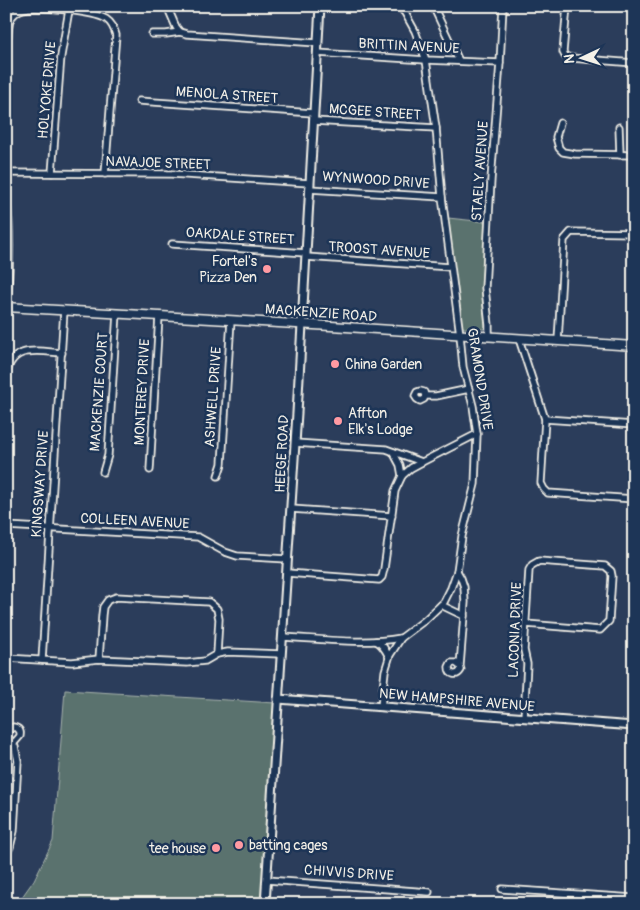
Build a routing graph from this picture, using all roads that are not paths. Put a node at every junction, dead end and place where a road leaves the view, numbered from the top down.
1 (10, 6) edge
2 (166, 6) edge
3 (320, 6) edge
4 (399, 6) edge
5 (433, 6) edge
6 (502, 6) edge
7 (567, 6) edge
8 (22, 7) edge
9 (32, 7) edge
10 (69, 10) junction
11 (10, 20) junction
12 (180, 32) junction
13 (152, 34) dead end
14 (318, 42) junction
15 (317, 53) junction
16 (6, 59) edge
17 (426, 60) junction
18 (459, 61) junction
19 (6, 63) edge
20 (634, 63) edge
21 (500, 64) junction
22 (139, 101) dead end
23 (313, 117) junction
24 (560, 123) dead end
25 (619, 127) dead end
26 (436, 128) junction
27 (620, 155) junction
28 (634, 155) edge
29 (6, 173) edge
30 (52, 173) junction
31 (106, 174) junction
32 (309, 186) junction
33 (6, 196) edge
34 (442, 197) junction
35 (8, 215) edge
36 (634, 232) edge
37 (172, 244) dead end
38 (306, 255) junction
39 (450, 267) junction
40 (8, 270) edge
41 (7, 307) edge
42 (64, 310) junction
43 (117, 313) junction
44 (159, 316) junction
45 (231, 320) junction
46 (301, 324) junction
47 (460, 334) junction
48 (489, 336) junction
49 (519, 338) junction
50 (558, 341) junction
51 (634, 346) edge
52 (62, 353) junction
53 (6, 379) edge
54 (469, 389) junction
55 (425, 396) dead end
56 (545, 419) junction
57 (634, 425) edge
58 (477, 434) junction
59 (295, 443) junction
60 (393, 452) junction
61 (422, 462) junction
62 (150, 470) dead end
63 (102, 472) dead end
64 (218, 476) dead end
65 (402, 476) junction
66 (634, 499) edge
67 (291, 509) junction
68 (392, 516) junction
69 (6, 526) edge
70 (50, 528) junction
71 (287, 559) junction
72 (457, 571) junction
73 (286, 573) junction
74 (441, 605) junction
75 (464, 616) junction
76 (526, 624) junction
77 (282, 636) junction
78 (401, 638) junction
79 (376, 641) junction
80 (217, 654) junction
81 (281, 654) junction
82 (389, 657) junction
83 (6, 658) edge
84 (99, 659) junction
85 (42, 660) junction
86 (460, 666) dead end
87 (278, 699) junction
88 (382, 707) junction
89 (524, 718) junction
90 (634, 726) edge
91 (6, 734) edge
92 (13, 744) junction
93 (6, 855) edge
94 (267, 880) junction
95 (502, 889) dead end
96 (429, 892) dead end
97 (634, 898) edge
98 (265, 904) edge

1 - 11 street
2 - 12 street
3 - 14 street, HEEGE ROAD
4 - 17 street, GRAMOND DRIVE
5 - 18 street
6 - 21 street, STAELY AVENUE
7 - 20 street
8 - 9 street
8 - 11 street
9 - 10 street
10 - 30 street, HOLYOKE DRIVE
10 - 31 street
11 - 16 street
12 - 13 street
12 - 14 street
14 - 15 street, HEEGE ROAD
15 - 17 street, BRITTIN AVENUE
15 - 23 street, HEEGE ROAD
16 - 19 street
17 - 18 street, BRITTIN AVENUE
17 - 26 street, GRAMOND DRIVE
18 - 21 street, BRITTIN AVENUE
21 - 48 street, STAELY AVENUE
22 - 23 street, MENOLA STREET
23 - 26 street, MCGEE STREET
23 - 32 street, HEEGE ROAD
24 - 27 street
25 - 27 street
26 - 34 street, GRAMOND DRIVE
27 - 28 street
29 - 30 street, NAVAJOE STREET
30 - 31 street, NAVAJOE STREET
31 - 32 street, NAVAJOE STREET
32 - 34 street, WYNWOOD DRIVE
32 - 38 street, HEEGE ROAD
33 - 35 street
34 - 39 street, GRAMOND DRIVE
35 - 40 street
36 - 50 street
37 - 38 street, OAKDALE STREET
38 - 39 street, TROOST AVENUE
38 - 46 street, HEEGE ROAD
39 - 47 street, GRAMOND DRIVE
40 - 41 street
41 - 42 main road, MACKENZIE ROAD
42 - 43 main road, MACKENZIE ROAD
42 - 52 street, KINGSWAY DRIVE
43 - 44 main road, MACKENZIE ROAD
43 - 63 street, MACKENZIE COURT
44 - 45 main road, MACKENZIE ROAD
44 - 62 street, MONTEREY DRIVE
45 - 46 main road, MACKENZIE ROAD
45 - 64 street, ASHWELL DRIVE
46 - 47 main road, MACKENZIE ROAD
46 - 59 street, HEEGE ROAD
47 - 48 main road, MACKENZIE ROAD
47 - 54 street, GRAMOND DRIVE
48 - 49 main road, MACKENZIE ROAD
49 - 50 main road, MACKENZIE ROAD
49 - 56 street
50 - 51 main road, MACKENZIE ROAD
52 - 53 street
52 - 70 street, KINGSWAY DRIVE
54 - 55 street
54 - 58 street, GRAMOND DRIVE
56 - 57 street
56 - 66 street
58 - 61 street
58 - 72 street, GRAMOND DRIVE
59 - 60 street
59 - 67 street, HEEGE ROAD
60 - 61 street
60 - 65 street
61 - 65 street
65 - 68 street
67 - 68 street
67 - 71 street, HEEGE ROAD
68 - 73 street
69 - 70 street, COLLEEN AVENUE
70 - 71 street, COLLEEN AVENUE
70 - 85 street, KINGSWAY DRIVE
71 - 73 street, HEEGE ROAD
72 - 74 street, GRAMOND DRIVE
72 - 75 street
73 - 77 street, HEEGE ROAD
74 - 75 street
74 - 78 street, GRAMOND DRIVE
75 - 86 street
76 - 76 street, LACONIA DRIVE
76 - 89 street, LACONIA DRIVE
77 - 79 street
77 - 81 street, HEEGE ROAD
78 - 79 street
78 - 82 street, GRAMOND DRIVE
79 - 82 street
80 - 81 street
80 - 84 street
80 - 84 street
81 - 87 street, HEEGE ROAD
82 - 88 street, GRAMOND DRIVE
83 - 85 street
84 - 85 street
87 - 88 street, NEW HAMPSHIRE AVENUE
87 - 94 street, HEEGE ROAD
88 - 89 street, NEW HAMPSHIRE AVENUE
89 - 90 street, NEW HAMPSHIRE AVENUE
91 - 92 street
91 - 92 street
92 - 93 street
94 - 96 street, CHIVVIS DRIVE
94 - 98 street, HEEGE ROAD
95 - 97 street

